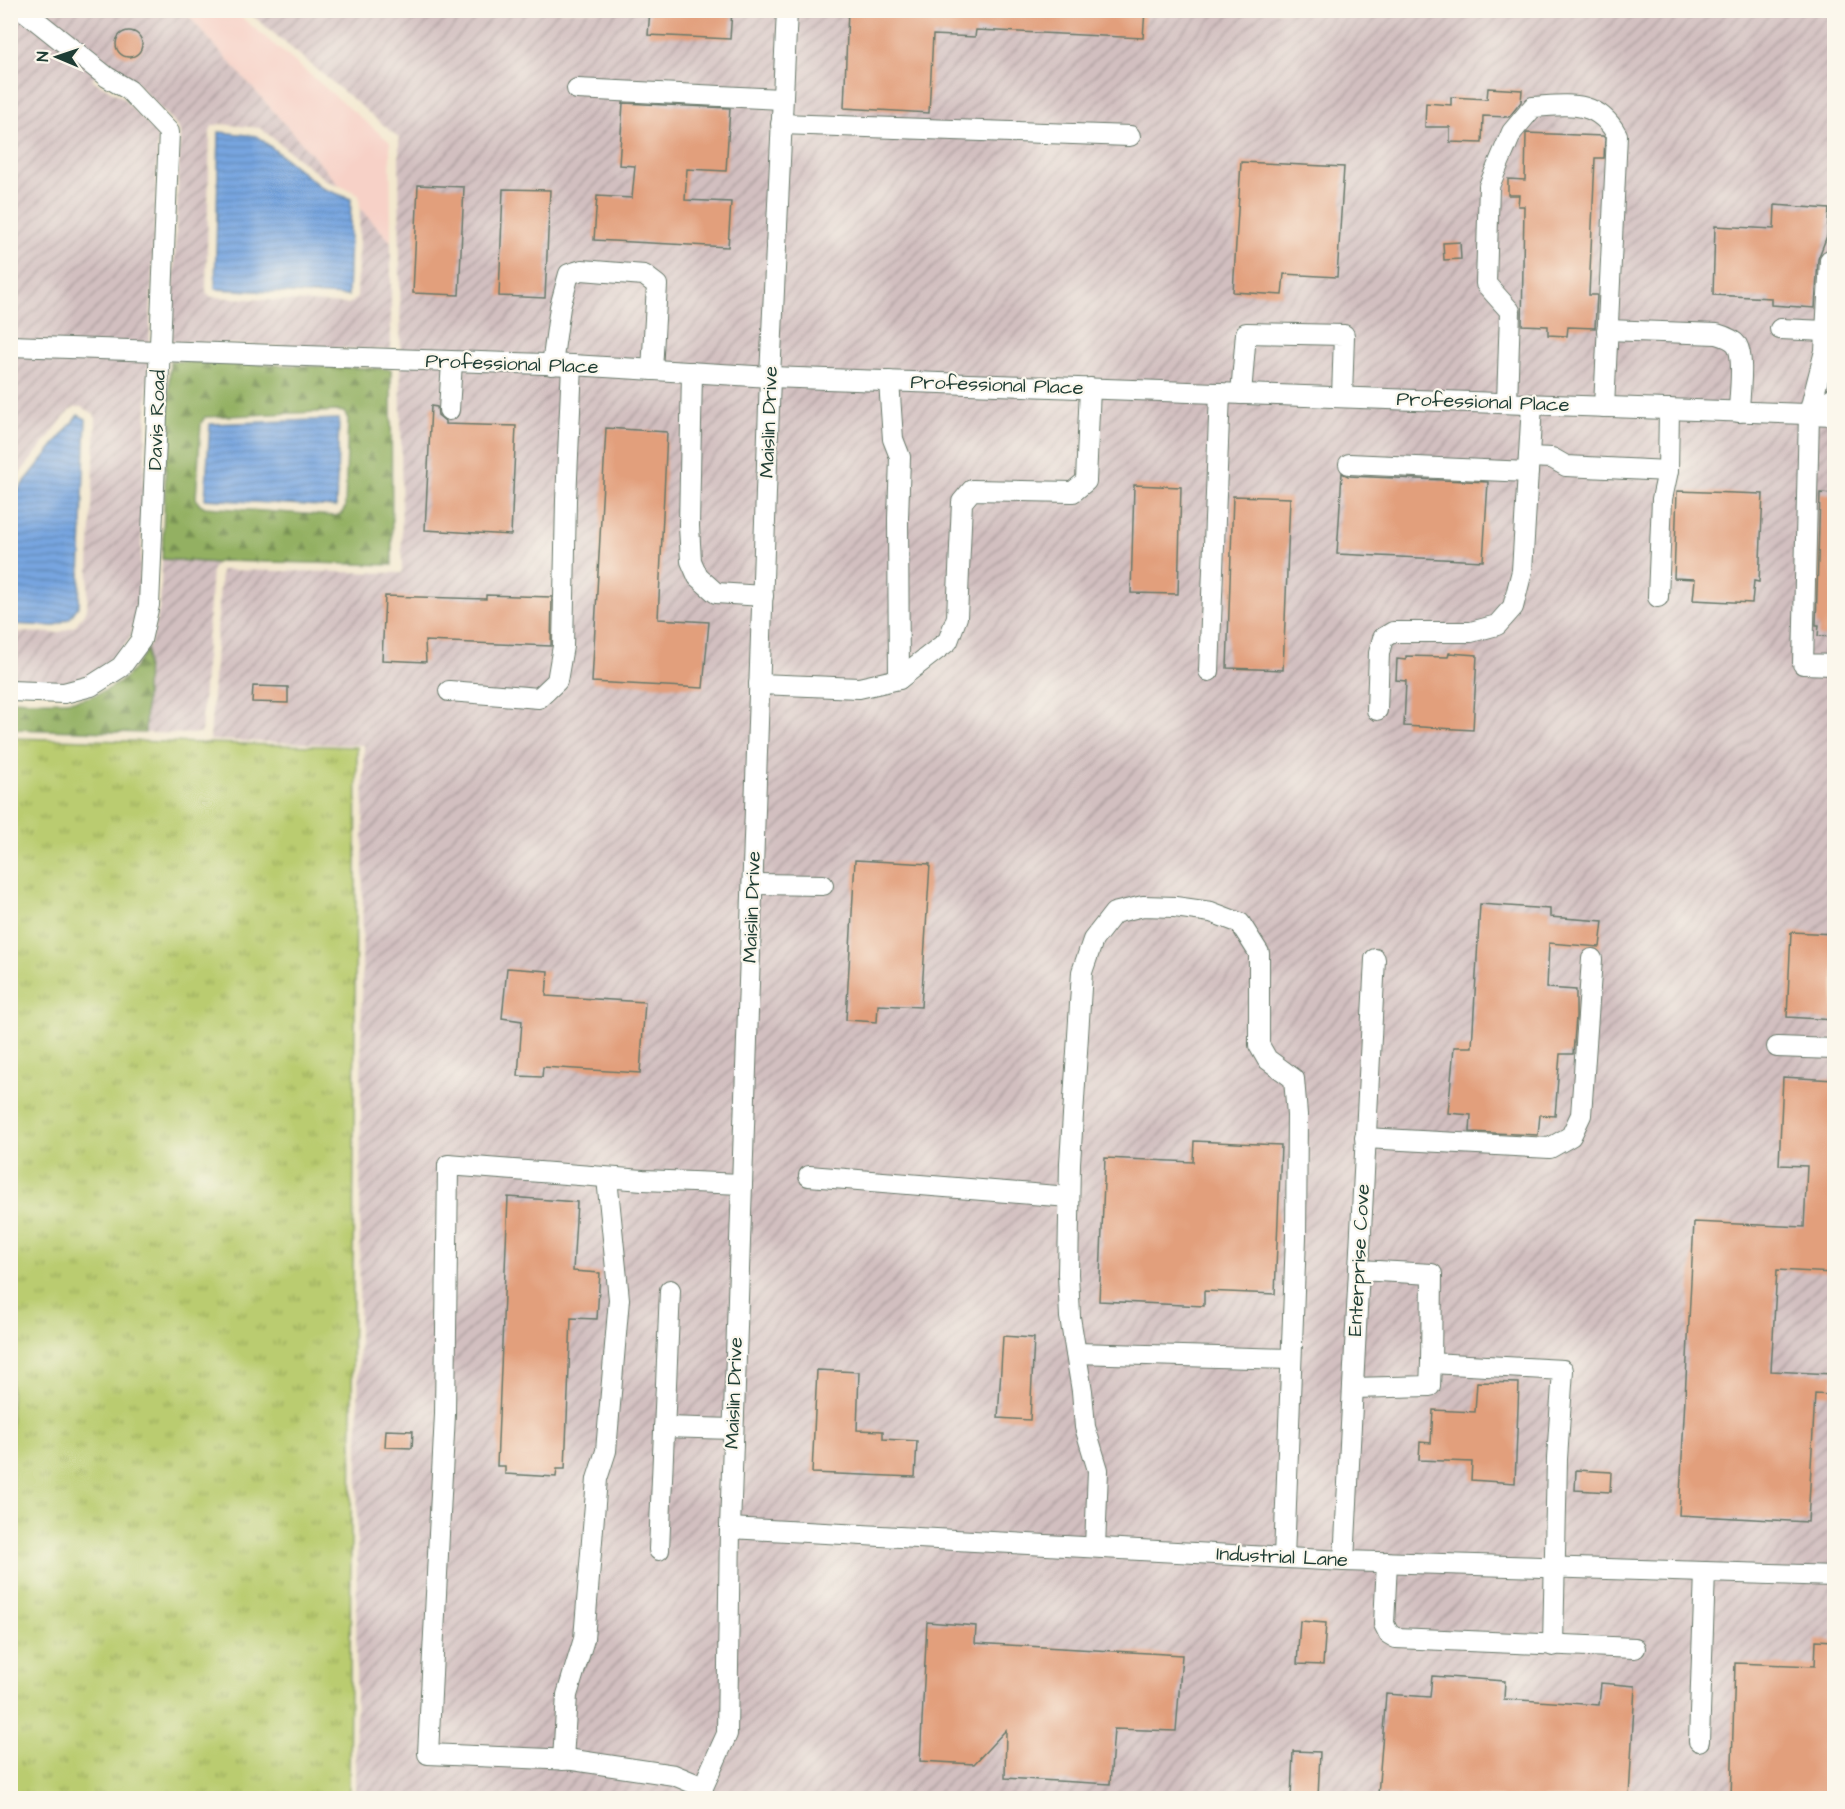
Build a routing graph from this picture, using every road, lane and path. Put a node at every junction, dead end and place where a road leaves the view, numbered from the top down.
1 (23, 10) edge
2 (787, 10) edge
3 (577, 89) dead end
4 (782, 99) junction
5 (781, 124) junction
6 (1131, 136) dead end
7 (1830, 260) dead end
8 (1780, 328) dead end
9 (1607, 330) junction
10 (1826, 331) junction
11 (10, 345) edge
12 (160, 351) junction
13 (452, 362) junction
14 (552, 365) junction
15 (572, 365) junction
16 (652, 370) junction
17 (692, 372) junction
18 (770, 377) junction
19 (889, 381) junction
20 (1090, 388) junction
21 (1220, 393) junction
22 (1241, 394) junction
23 (1834, 397) edge
24 (1342, 398) junction
25 (1507, 403) junction
26 (1532, 405) junction
27 (1604, 407) junction
28 (1669, 409) junction
29 (449, 410) dead end
30 (1739, 412) junction
31 (1809, 414) junction
32 (1834, 415) edge
33 (1349, 464) dead end
34 (1528, 465) junction
35 (1668, 471) junction
36 (763, 597) junction
37 (1658, 597) dead end
38 (1834, 665) edge
39 (1209, 671) dead end
40 (899, 679) junction
41 (759, 684) junction
42 (10, 691) edge
43 (449, 691) dead end
44 (1377, 710) dead end
45 (753, 884) junction
46 (823, 885) dead end
47 (1375, 959) dead end
48 (1592, 959) dead end
49 (1776, 1047) dead end
50 (1834, 1049) edge
51 (1365, 1138) junction
52 (809, 1176) dead end
53 (607, 1178) junction
54 (742, 1184) junction
55 (1069, 1197) junction
56 (1359, 1270) junction
57 (670, 1290) dead end
58 (1076, 1353) junction
59 (1291, 1359) junction
60 (1431, 1363) junction
61 (1353, 1388) junction
62 (664, 1427) junction
63 (733, 1429) junction
64 (730, 1528) junction
65 (1095, 1548) junction
66 (659, 1550) dead end
67 (1284, 1558) junction
68 (1344, 1561) junction
69 (1387, 1562) junction
70 (1556, 1567) junction
71 (1705, 1572) junction
72 (1834, 1576) edge
73 (1553, 1646) junction
74 (1635, 1648) dead end
75 (1700, 1741) dead end
76 (563, 1760) junction
77 (701, 1793) edge

1 - 12 street, Davis Road
2 - 4 street, Maislin Drive
3 - 4 street
4 - 5 street, Maislin Drive
5 - 6 street
5 - 18 street, Maislin Drive
7 - 10 street
8 - 10 street
9 - 25 street
9 - 27 street
9 - 30 street
10 - 31 street
11 - 12 street, Professional Place
12 - 13 street, Professional Place
12 - 42 street, Davis Road
13 - 14 street, Professional Place
13 - 29 street
14 - 15 street, Professional Place
14 - 16 street
15 - 16 street, Professional Place
15 - 43 street
16 - 17 street, Professional Place
17 - 18 street, Professional Place
17 - 36 street
18 - 19 street, Professional Place
18 - 36 street, Maislin Drive
19 - 20 street, Professional Place
19 - 40 street
20 - 21 street, Professional Place
20 - 40 street
21 - 22 street, Professional Place
21 - 39 street
22 - 24 street, Professional Place
22 - 24 street
23 - 31 street
24 - 25 street, Professional Place
25 - 26 street, Professional Place
26 - 27 street, Professional Place
26 - 34 street
27 - 28 street, Professional Place
28 - 30 street, Professional Place
28 - 35 street
30 - 31 street, Professional Place
31 - 32 street, Professional Place
31 - 38 street
33 - 34 street
34 - 35 street
34 - 44 street
35 - 37 street
36 - 41 street, Maislin Drive
40 - 41 street
41 - 45 street, Maislin Drive
45 - 46 street
45 - 54 street, Maislin Drive
47 - 51 street, Enterprise Cove
48 - 51 street
49 - 50 street
51 - 56 street, Enterprise Cove
52 - 55 street
53 - 54 street
53 - 76 street
53 - 76 street
54 - 63 street, Maislin Drive
55 - 58 street
55 - 59 street
56 - 60 street
56 - 61 street, Enterprise Cove
57 - 62 street
58 - 59 street
58 - 65 street
59 - 67 street
60 - 61 street
60 - 70 street
61 - 68 street, Enterprise Cove
62 - 63 street
62 - 66 street
63 - 64 street, Maislin Drive
64 - 65 street, Industrial Lane
64 - 77 street, Maislin Drive
65 - 67 street, Industrial Lane
67 - 68 street, Industrial Lane
68 - 69 street, Industrial Lane
69 - 70 street, Industrial Lane
69 - 73 street
70 - 71 street, Industrial Lane
70 - 73 street
71 - 72 street, Industrial Lane
71 - 75 street
73 - 74 street
76 - 77 street

